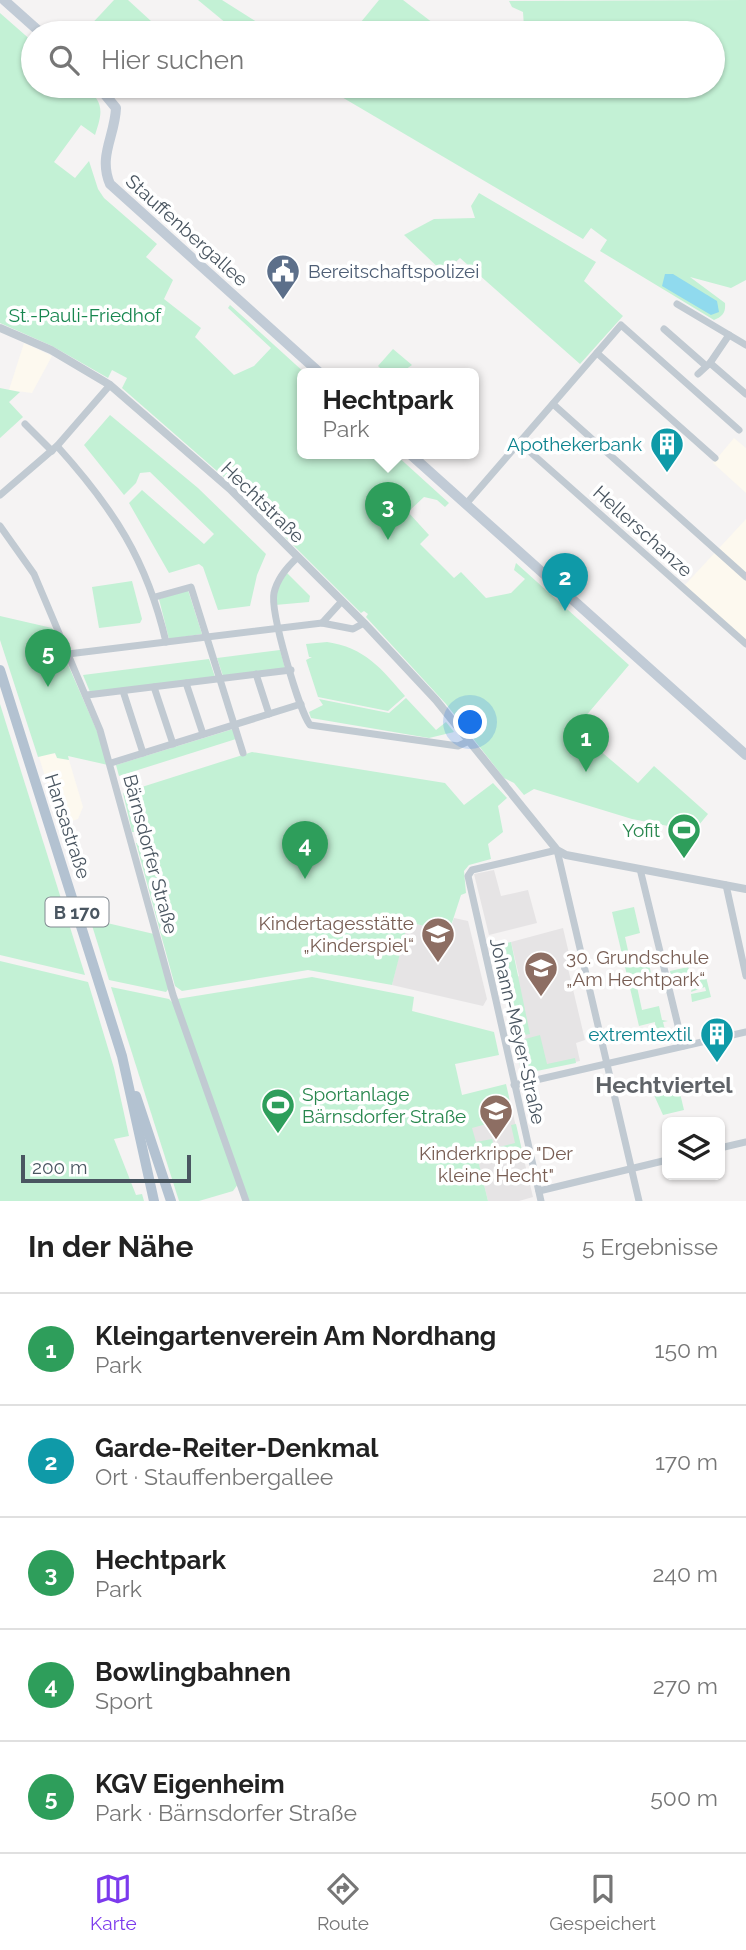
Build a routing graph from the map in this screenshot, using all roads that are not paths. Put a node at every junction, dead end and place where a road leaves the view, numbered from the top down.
1 (4, 0) edge
2 (28, 21) edge
3 (108, 98) edge
4 (677, 304) dead end
5 (626, 317) dead end
6 (621, 324) junction
7 (0, 328) edge
8 (663, 329) dead end
9 (729, 335) junction
10 (746, 345) edge
11 (597, 353) junction
12 (708, 364) junction
13 (314, 368) edge
14 (698, 374) dead end
15 (110, 386) junction
16 (746, 394) edge
17 (553, 404) junction
18 (25, 424) dead end
19 (739, 430) dead end
20 (519, 442) junction
21 (54, 448) junction
22 (715, 458) dead end
23 (416, 459) edge
24 (0, 495) edge
25 (466, 504) junction
26 (0, 526) edge
27 (298, 557) junction
28 (746, 577) edge
29 (155, 597) junction
30 (342, 601) junction
31 (322, 623) junction
32 (364, 623) junction
33 (278, 627) junction
34 (207, 637) junction
35 (166, 642) junction
36 (746, 644) edge
37 (68, 654) junction
38 (0, 670) edge
39 (291, 670) junction
40 (256, 674) junction
41 (220, 679) junction
42 (186, 683) junction
43 (154, 687) junction
44 (123, 691) junction
45 (87, 695) junction
46 (301, 704) junction
47 (269, 714) junction
48 (234, 724) junction
49 (203, 734) junction
50 (469, 741) junction
51 (173, 744) junction
52 (143, 753) junction
53 (243, 753) dead end
54 (746, 755) edge
55 (111, 763) junction
56 (556, 850) junction
57 (640, 869) junction
58 (726, 885) junction
59 (746, 889) edge
60 (746, 976) edge
61 (746, 1032) edge
62 (683, 1046) junction
63 (607, 1063) junction
64 (127, 1074) junction
65 (514, 1085) junction
66 (746, 1142) edge
67 (725, 1147) edge
68 (662, 1161) edge
69 (632, 1169) junction
70 (539, 1191) junction
71 (154, 1201) edge
72 (171, 1201) edge
73 (246, 1201) edge
74 (541, 1201) edge
75 (639, 1201) edge

1 - 2 main road
3 - 13 main road, Stauffenbergallee
4 - 9 street
5 - 6 street
6 - 11 street
6 - 19 street
7 - 15 street, Hechtstraße
8 - 12 street
9 - 10 street
9 - 12 street
11 - 17 street
11 - 22 street
12 - 14 street
12 - 16 street
15 - 21 street
15 - 27 street, Hechtstraße
17 - 20 street
17 - 28 street
18 - 21 street
20 - 25 street
20 - 36 street, Hellerschanze
21 - 24 street
21 - 29 street
23 - 25 main road
25 - 54 main road
26 - 37 street, Bärnsdorfer Straße
27 - 30 street, Hechtstraße
27 - 33 street
29 - 34 street
29 - 35 street
30 - 31 street
30 - 32 street, Hechtstraße
31 - 32 street
31 - 33 street
32 - 50 street, Hechtstraße
33 - 34 street
33 - 39 street
34 - 35 street
34 - 41 street
35 - 37 street
37 - 45 street, Bärnsdorfer Straße
38 - 64 main road, Hansastraße / B 170
39 - 40 street
39 - 46 street
40 - 41 street
40 - 47 street
41 - 42 street
41 - 48 street
42 - 43 street
42 - 49 street
43 - 44 street
43 - 51 street
44 - 45 street
44 - 52 street
45 - 55 street, Bärnsdorfer Straße
46 - 47 street
46 - 50 street
47 - 48 street
48 - 49 street
48 - 53 street
49 - 51 street
50 - 56 street, Hechtstraße
51 - 52 street
52 - 55 street
55 - 73 street, Bärnsdorfer Straße
56 - 57 street
56 - 63 street
56 - 65 street, Johann-Meyer-Straße
57 - 58 street
57 - 62 street
58 - 59 street
58 - 60 street
61 - 62 street
62 - 63 street
63 - 65 street
63 - 69 street
64 - 71 main road, Hansastraße / B 170
64 - 72 main road, Hansastraße / B 170
65 - 70 street, Johann-Meyer-Straße
66 - 67 street
68 - 69 street
69 - 70 street
69 - 75 street
70 - 74 street, Johann-Meyer-Straße

